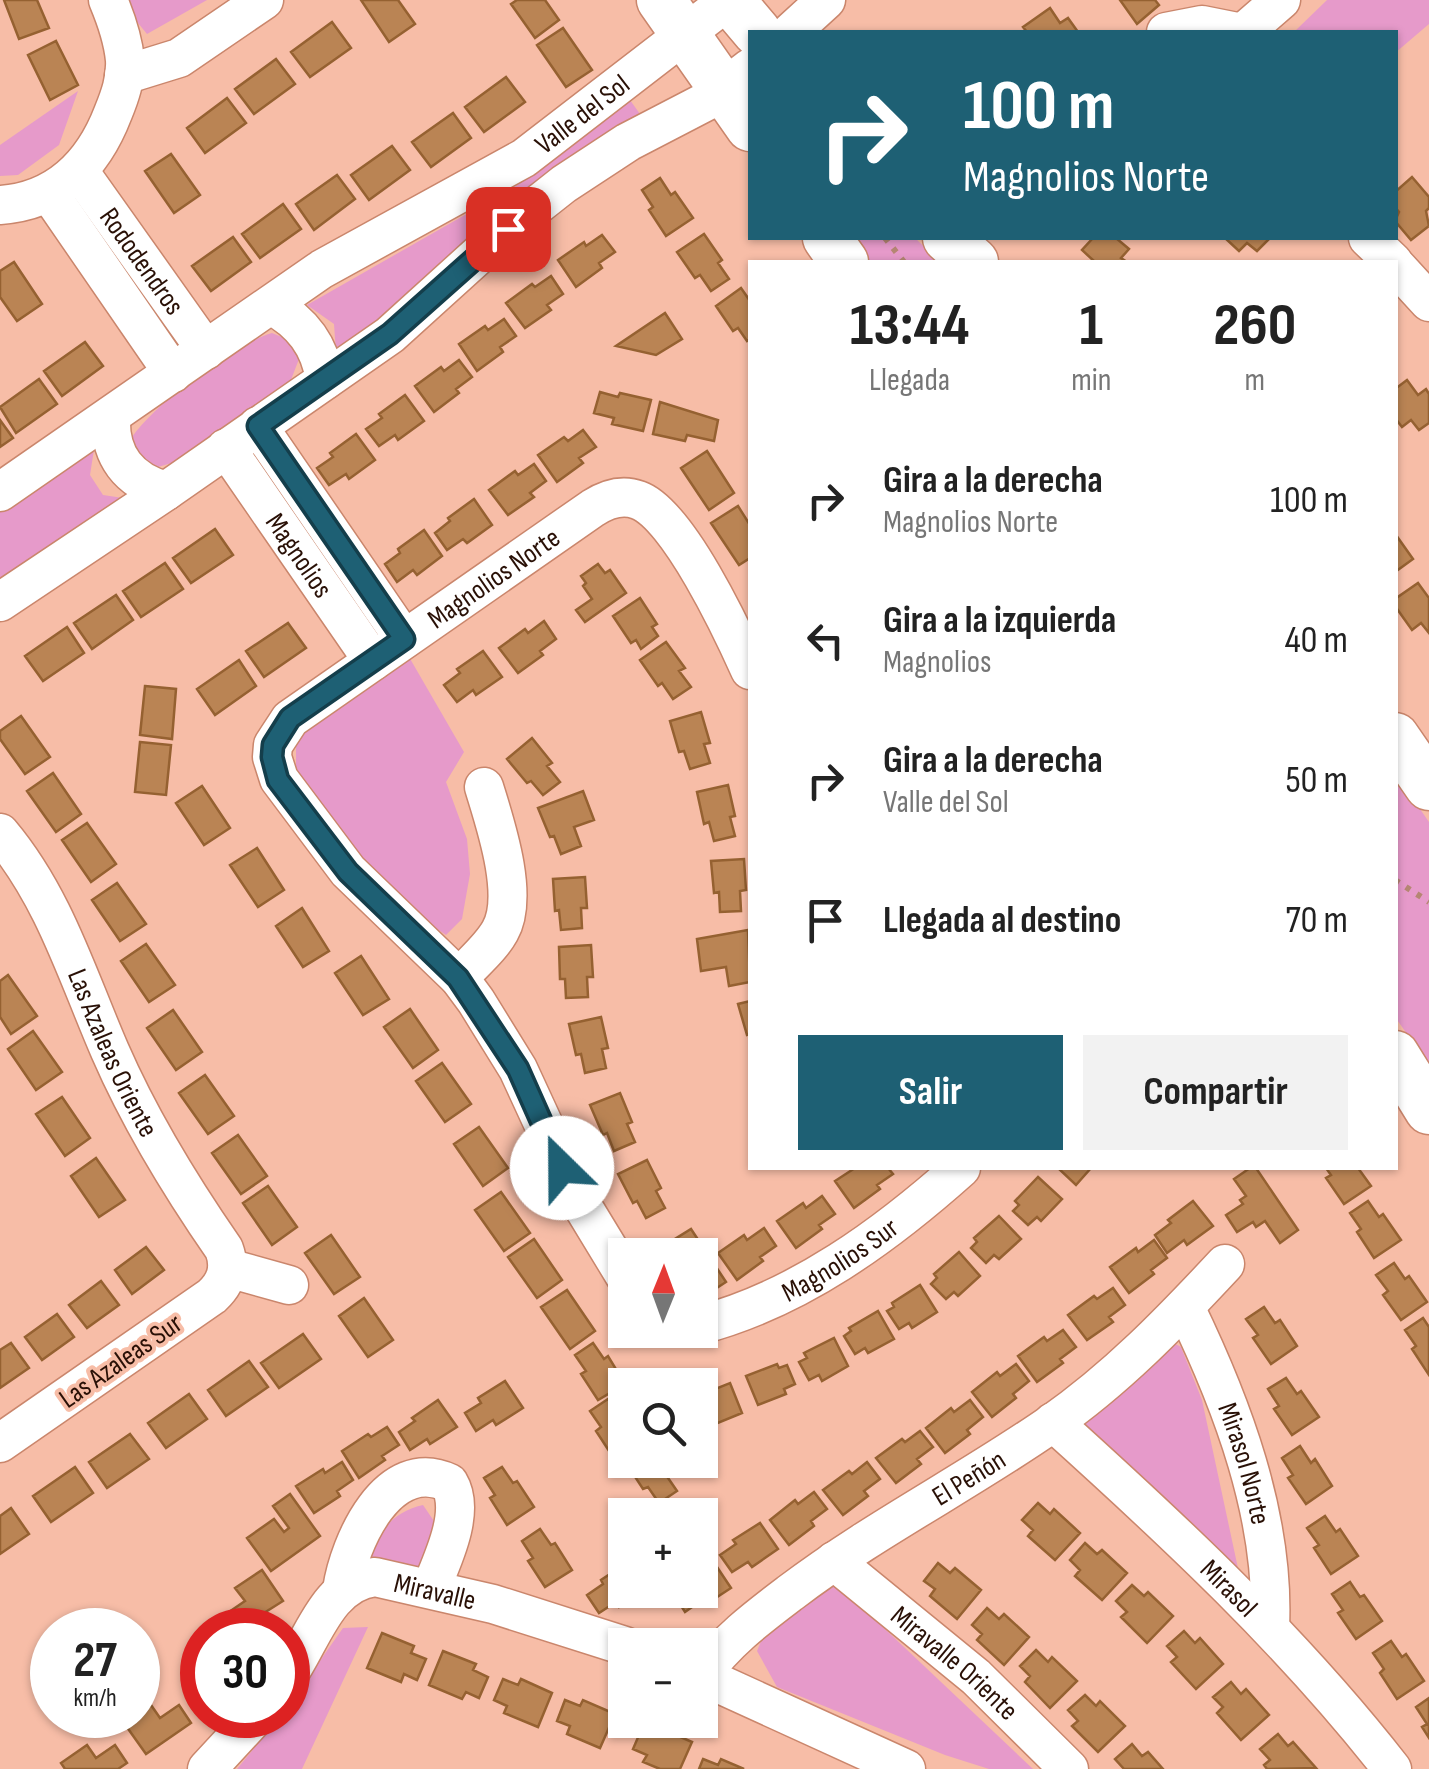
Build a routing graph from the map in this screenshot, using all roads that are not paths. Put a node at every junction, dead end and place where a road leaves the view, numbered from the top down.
1 (108, 0) edge
2 (264, 0) edge
3 (730, 0) edge
4 (826, 0) edge
5 (1281, 0) edge
6 (672, 16) edge
7 (755, 30) edge
8 (792, 30) edge
9 (1176, 30) edge
10 (1230, 30) edge
11 (1244, 30) edge
12 (124, 75) junction
13 (741, 95) edge
14 (64, 182) junction
15 (0, 205) edge
16 (949, 240) edge
17 (1370, 240) edge
18 (972, 260) edge
19 (1390, 260) edge
20 (1398, 268) edge
21 (1429, 302) edge
22 (270, 305) junction
23 (206, 350) junction
24 (173, 373) junction
25 (326, 380) junction
26 (112, 416) junction
27 (258, 426) junction
28 (226, 448) junction
29 (166, 491) junction
30 (0, 492) edge
31 (0, 602) edge
32 (404, 639) junction
33 (372, 660) junction
34 (748, 666) edge
35 (1398, 741) edge
36 (1429, 786) edge
37 (484, 787) dead end
38 (0, 833) edge
39 (458, 978) junction
40 (1398, 1061) edge
41 (1429, 1110) edge
42 (959, 1170) edge
43 (608, 1249) edge
44 (1225, 1264) dead end
45 (228, 1268) junction
46 (289, 1285) dead end
47 (1185, 1307) junction
48 (718, 1317) edge
49 (1053, 1422) junction
50 (0, 1444) edge
51 (834, 1561) junction
52 (431, 1588) junction
53 (342, 1590) junction
54 (1270, 1627) junction
55 (310, 1640) edge
56 (608, 1640) edge
57 (718, 1655) edge
58 (718, 1683) edge
59 (235, 1738) edge
60 (206, 1769) edge
61 (906, 1769) edge
62 (1069, 1769) edge
63 (1392, 1769) edge

1 - 12 street
2 - 12 street
3 - 6 street, Valle del Sol
3 - 7 street
4 - 8 street
5 - 11 street
6 - 13 street
6 - 22 street, Valle del Sol
9 - 10 street
12 - 14 street
13 - 25 street, Valle del Sol
14 - 15 street
14 - 23 street, Rododendros
14 - 24 street, Rododendros
16 - 18 street
17 - 19 street
20 - 21 street
22 - 23 street, Valle del Sol
22 - 25 street
23 - 24 street, Valle del Sol
24 - 26 street, Valle del Sol
25 - 27 street, Valle del Sol
26 - 29 street
26 - 30 street, Valle del Sol
27 - 28 street, Valle del Sol
27 - 32 street, Magnolios
28 - 29 street, Valle del Sol
28 - 33 street, Magnolios
29 - 31 street, Valle del Sol
32 - 33 street, Magnolios Norte
32 - 34 street, Magnolios Norte
33 - 39 street, Magnolios Norte
35 - 36 street
37 - 39 street
38 - 45 street, Las Azaleas Oriente
39 - 43 street
40 - 41 street
42 - 48 street, Magnolios Sur
44 - 47 street, El Peñón
45 - 46 street
45 - 50 street, Las Azaleas Sur
47 - 49 street, El Peñón
47 - 54 street, Mirasol Norte
49 - 51 street, El Peñón
49 - 54 street, Mirasol
51 - 57 street, El Peñón
51 - 62 street, Miravalle Oriente
52 - 53 street, Miravalle
52 - 53 street
52 - 56 street, Miravalle
53 - 55 street
54 - 63 street, Mirasol
58 - 61 street
59 - 60 street

